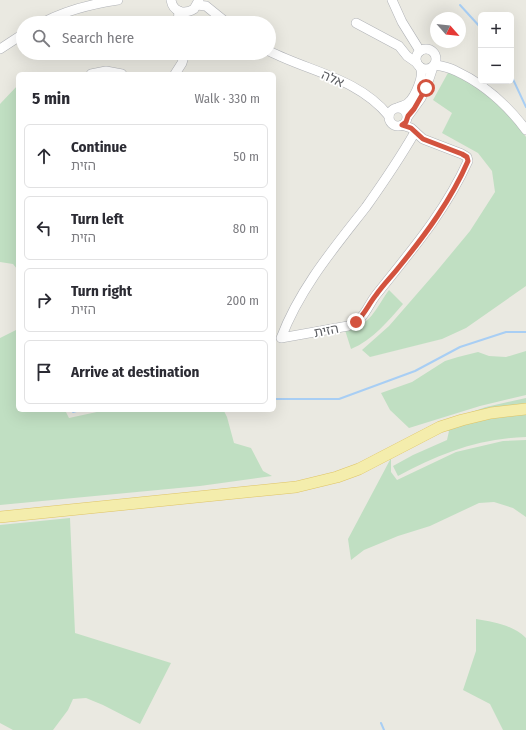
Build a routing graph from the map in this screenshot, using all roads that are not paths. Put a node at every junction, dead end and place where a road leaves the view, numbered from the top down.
1 (118, 0) edge
2 (171, 0) edge
3 (392, 0) edge
4 (198, 2) edge
5 (179, 11) junction
6 (58, 16) edge
7 (179, 16) edge
8 (218, 16) edge
9 (356, 23) dead end
10 (16, 39) edge
11 (0, 50) edge
12 (420, 51) junction
13 (276, 54) edge
14 (183, 60) edge
15 (418, 65) junction
16 (434, 66) junction
17 (101, 72) edge
18 (111, 72) edge
19 (176, 72) edge
20 (399, 107) junction
21 (389, 116) junction
22 (408, 116) junction
23 (402, 125) junction
24 (526, 130) edge
25 (415, 132) junction
26 (526, 409) edge
27 (0, 517) edge

1 - 6 street
2 - 5 street
3 - 12 street
4 - 5 street
4 - 8 street
5 - 7 street
9 - 15 street
10 - 11 street
12 - 15 street
12 - 16 street
13 - 21 street, אלה
14 - 19 street
15 - 16 street
15 - 20 street
16 - 22 street
16 - 24 street
17 - 18 street
20 - 21 street
20 - 22 street
21 - 23 street
22 - 23 street
23 - 25 street, הזית
25 - 25 street, הזית
26 - 27 main road

